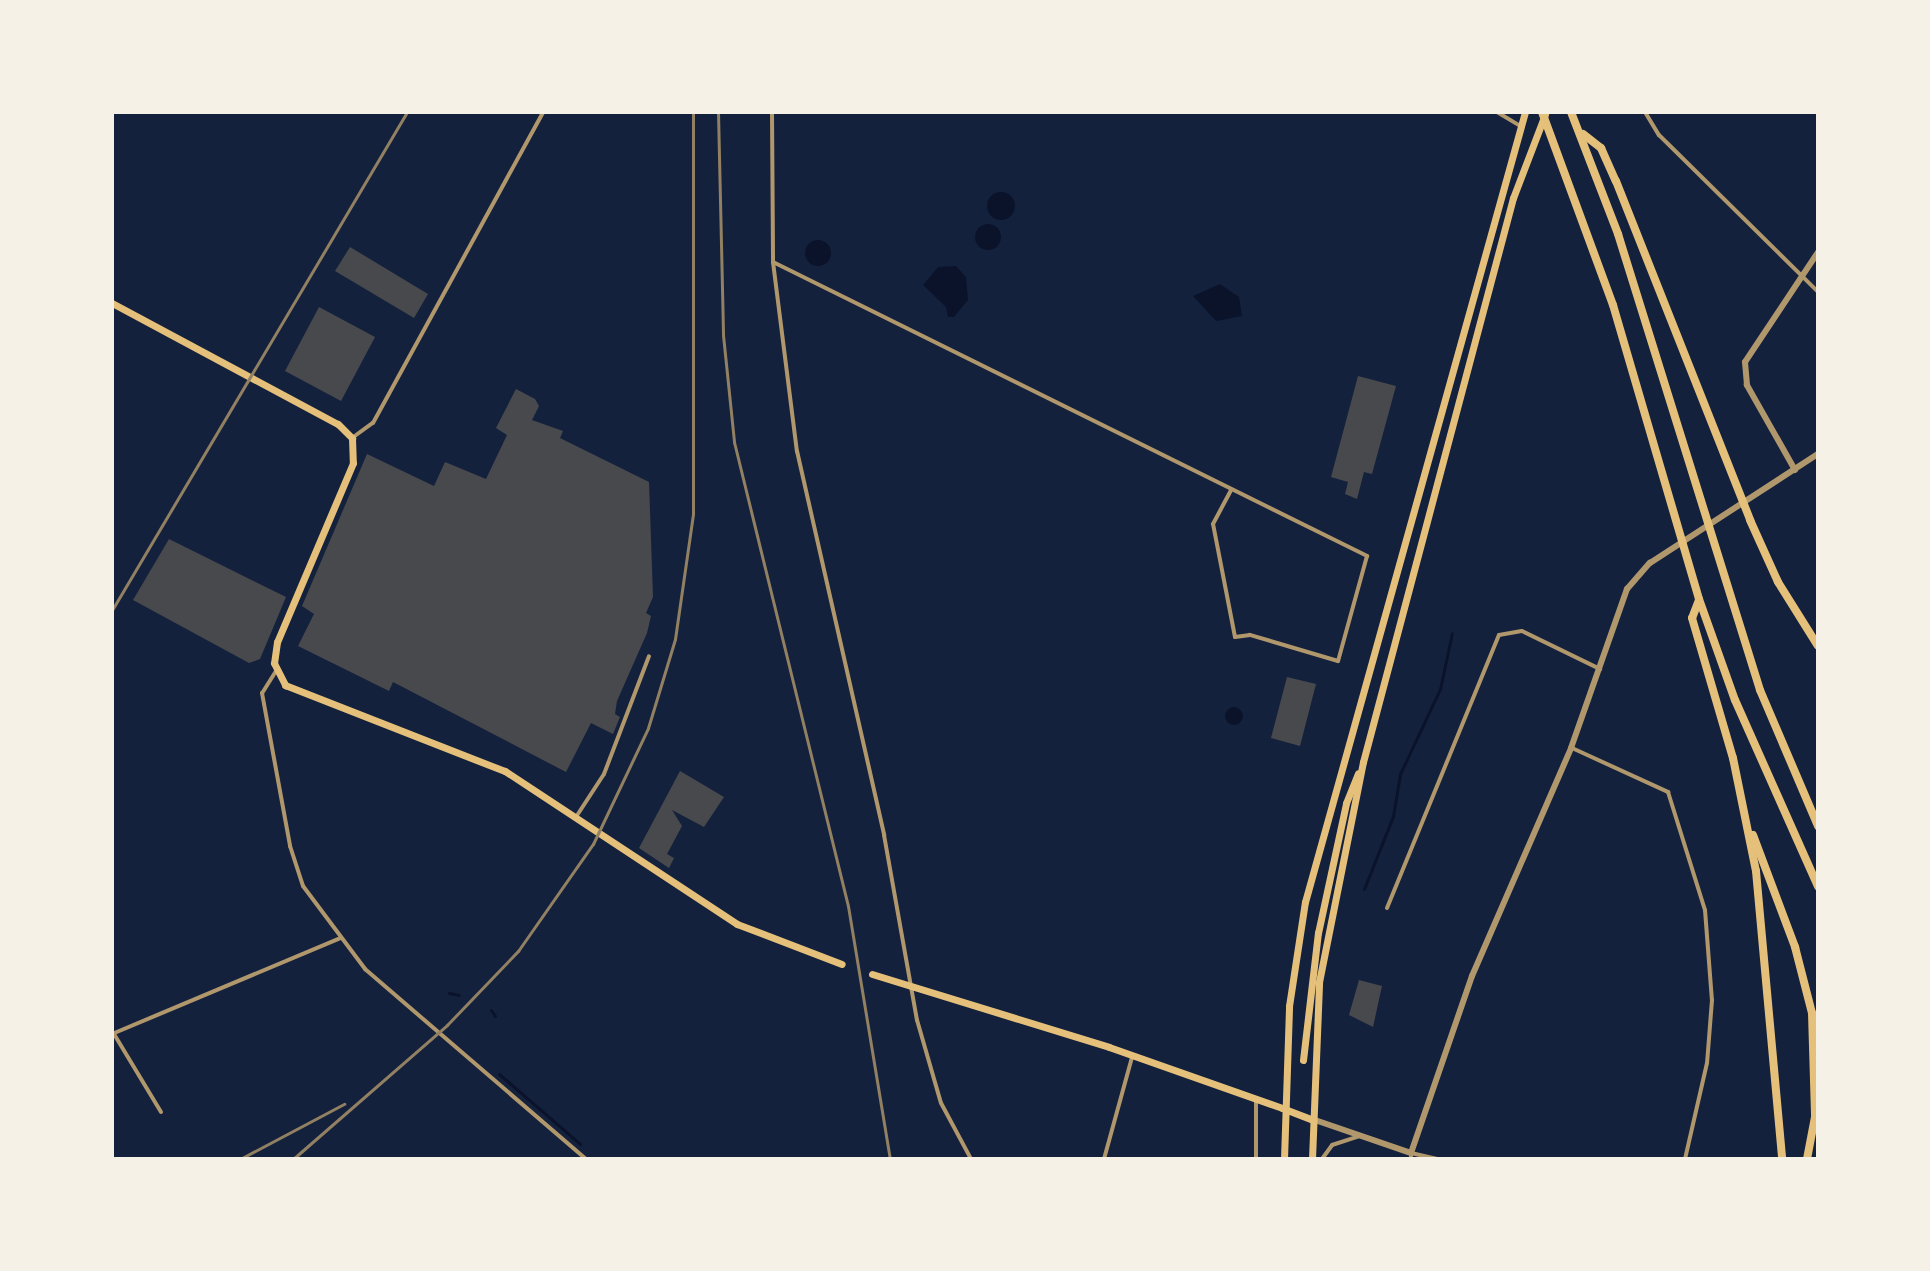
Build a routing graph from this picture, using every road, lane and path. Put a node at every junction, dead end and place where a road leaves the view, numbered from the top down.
1 (543, 112) edge
2 (772, 112) edge
3 (1497, 112) edge
4 (1525, 112) edge
5 (1544, 112) edge
6 (1571, 112) edge
7 (1645, 112) edge
8 (1520, 125) junction
9 (1582, 133) junction
10 (1818, 252) edge
11 (773, 262) junction
12 (1801, 278) junction
13 (1818, 292) edge
14 (112, 303) edge
15 (352, 438) junction
16 (1818, 454) edge
17 (1795, 470) junction
18 (1231, 490) junction
19 (1699, 599) junction
20 (1818, 646) edge
21 (649, 656) dead end
22 (1600, 669) junction
23 (276, 671) junction
24 (1571, 748) junction
25 (1363, 762) junction
26 (576, 817) junction
27 (1747, 822) junction
28 (1818, 826) edge
29 (1818, 886) edge
30 (1387, 908) dead end
31 (340, 938) junction
32 (842, 964) dead end
33 (872, 974) dead end
34 (909, 986) junction
35 (113, 1034) edge
36 (1133, 1055) junction
37 (1303, 1060) dead end
38 (1256, 1099) junction
39 (1282, 1108) junction
40 (161, 1112) dead end
41 (1311, 1119) junction
42 (1360, 1136) junction
43 (1411, 1156) edge
44 (1808, 1156) edge
45 (586, 1159) edge
46 (971, 1159) edge
47 (1104, 1159) edge
48 (1256, 1159) edge
49 (1284, 1159) edge
50 (1312, 1159) edge
51 (1322, 1159) edge
52 (1438, 1159) edge
53 (1685, 1159) edge
54 (1782, 1159) edge

1 - 15 street
2 - 11 street
3 - 8 street
4 - 8 main road
5 - 19 highway
5 - 25 main road
6 - 9 highway
7 - 12 street
8 - 39 main road
9 - 20 highway
9 - 28 highway
10 - 12 street
11 - 18 street
11 - 34 street
12 - 13 street
12 - 17 street
14 - 15 main road
15 - 23 main road
16 - 17 street
17 - 22 street
18 - 18 street
19 - 27 highway
19 - 29 highway
21 - 26 street
22 - 24 street
22 - 30 street
23 - 26 main road
23 - 31 street
24 - 43 street
24 - 53 street
25 - 37 main road
25 - 41 main road
26 - 32 main road
27 - 44 highway
27 - 54 highway
31 - 35 street
31 - 45 street
33 - 34 main road
34 - 36 main road
34 - 46 street
35 - 40 street
36 - 38 main road
36 - 47 street
38 - 39 main road
38 - 48 street
39 - 41 main road
39 - 49 main road
41 - 42 street
41 - 50 main road
42 - 43 street
42 - 51 street
43 - 52 street

